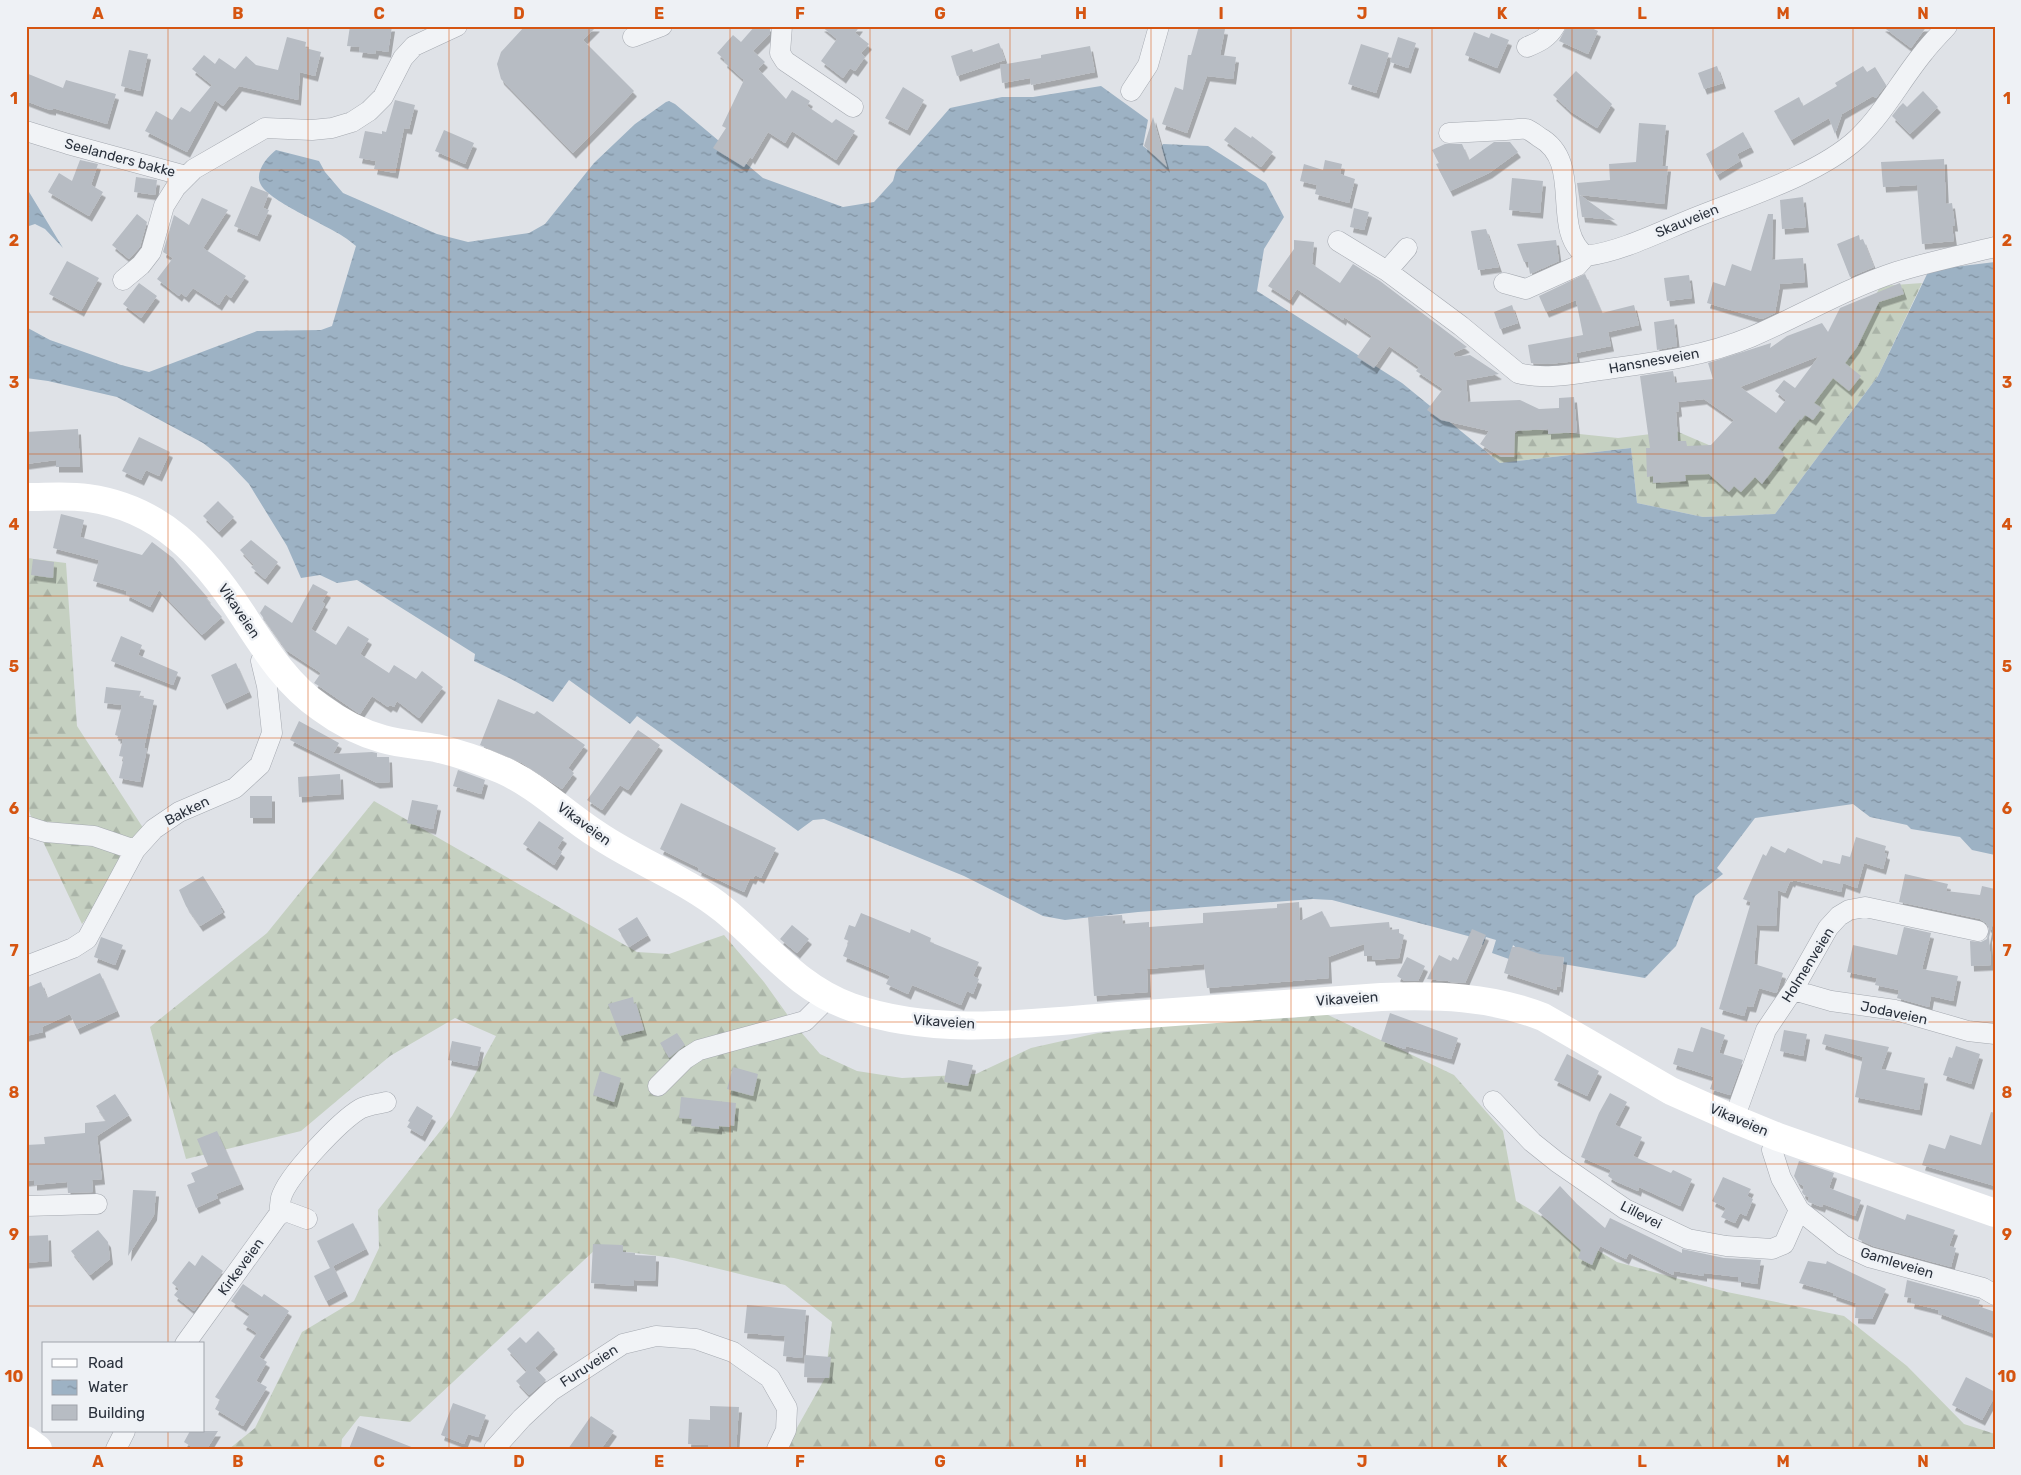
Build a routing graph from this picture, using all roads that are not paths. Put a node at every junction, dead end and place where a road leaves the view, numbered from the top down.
1 (457, 26) edge
2 (662, 26) edge
3 (782, 26) edge
4 (1159, 26) edge
5 (1555, 26) edge
6 (1947, 26) edge
7 (633, 37) dead end
8 (1526, 47) dead end
9 (1131, 91) dead end
10 (853, 107) dead end
11 (26, 131) edge
12 (1448, 133) dead end
13 (185, 178) junction
14 (1338, 241) dead end
15 (1995, 247) edge
16 (1407, 248) dead end
17 (1586, 256) junction
18 (1387, 271) junction
19 (123, 280) dead end
20 (1504, 283) dead end
21 (26, 498) edge
22 (266, 651) junction
23 (26, 826) edge
24 (135, 850) junction
25 (1978, 931) dead end
26 (26, 966) edge
27 (1793, 990) junction
28 (826, 997) junction
29 (1995, 1034) edge
30 (658, 1086) dead end
31 (1493, 1101) dead end
32 (386, 1102) dead end
33 (1734, 1119) junction
34 (1778, 1137) junction
35 (97, 1204) dead end
36 (26, 1206) edge
37 (1799, 1210) junction
38 (1995, 1213) edge
39 (280, 1214) junction
40 (307, 1219) dead end
41 (1995, 1295) edge
42 (186, 1342) edge
43 (124, 1432) edge
44 (26, 1440) edge
45 (38, 1449) edge
46 (116, 1449) edge
47 (494, 1449) edge
48 (777, 1449) edge

1 - 13 street, Seelanders bakke
2 - 7 street
3 - 10 street
4 - 9 street
5 - 8 street
6 - 17 street, Skauveien
11 - 13 street, Seelanders bakke
12 - 17 street
13 - 19 street
14 - 18 street, Hansnesveien
15 - 18 street, Hansnesveien
16 - 18 street
17 - 20 street
21 - 22 main road, Vikaveien
22 - 24 street, Bakken
22 - 28 main road, Vikaveien
23 - 24 street
24 - 26 street, Bakken
25 - 27 street, Holmenveien
27 - 29 street, Jodaveien
27 - 33 street, Holmenveien
28 - 30 street
28 - 33 main road, Vikaveien
31 - 37 street, Lillevei
32 - 39 street
33 - 34 main road, Vikaveien
34 - 37 street, Gamleveien
34 - 38 main road, Vikaveien
35 - 36 street
37 - 41 street, Gamleveien
39 - 40 street
39 - 42 street, Kirkeveien
43 - 46 street
44 - 45 main road
47 - 48 street, Furuveien

